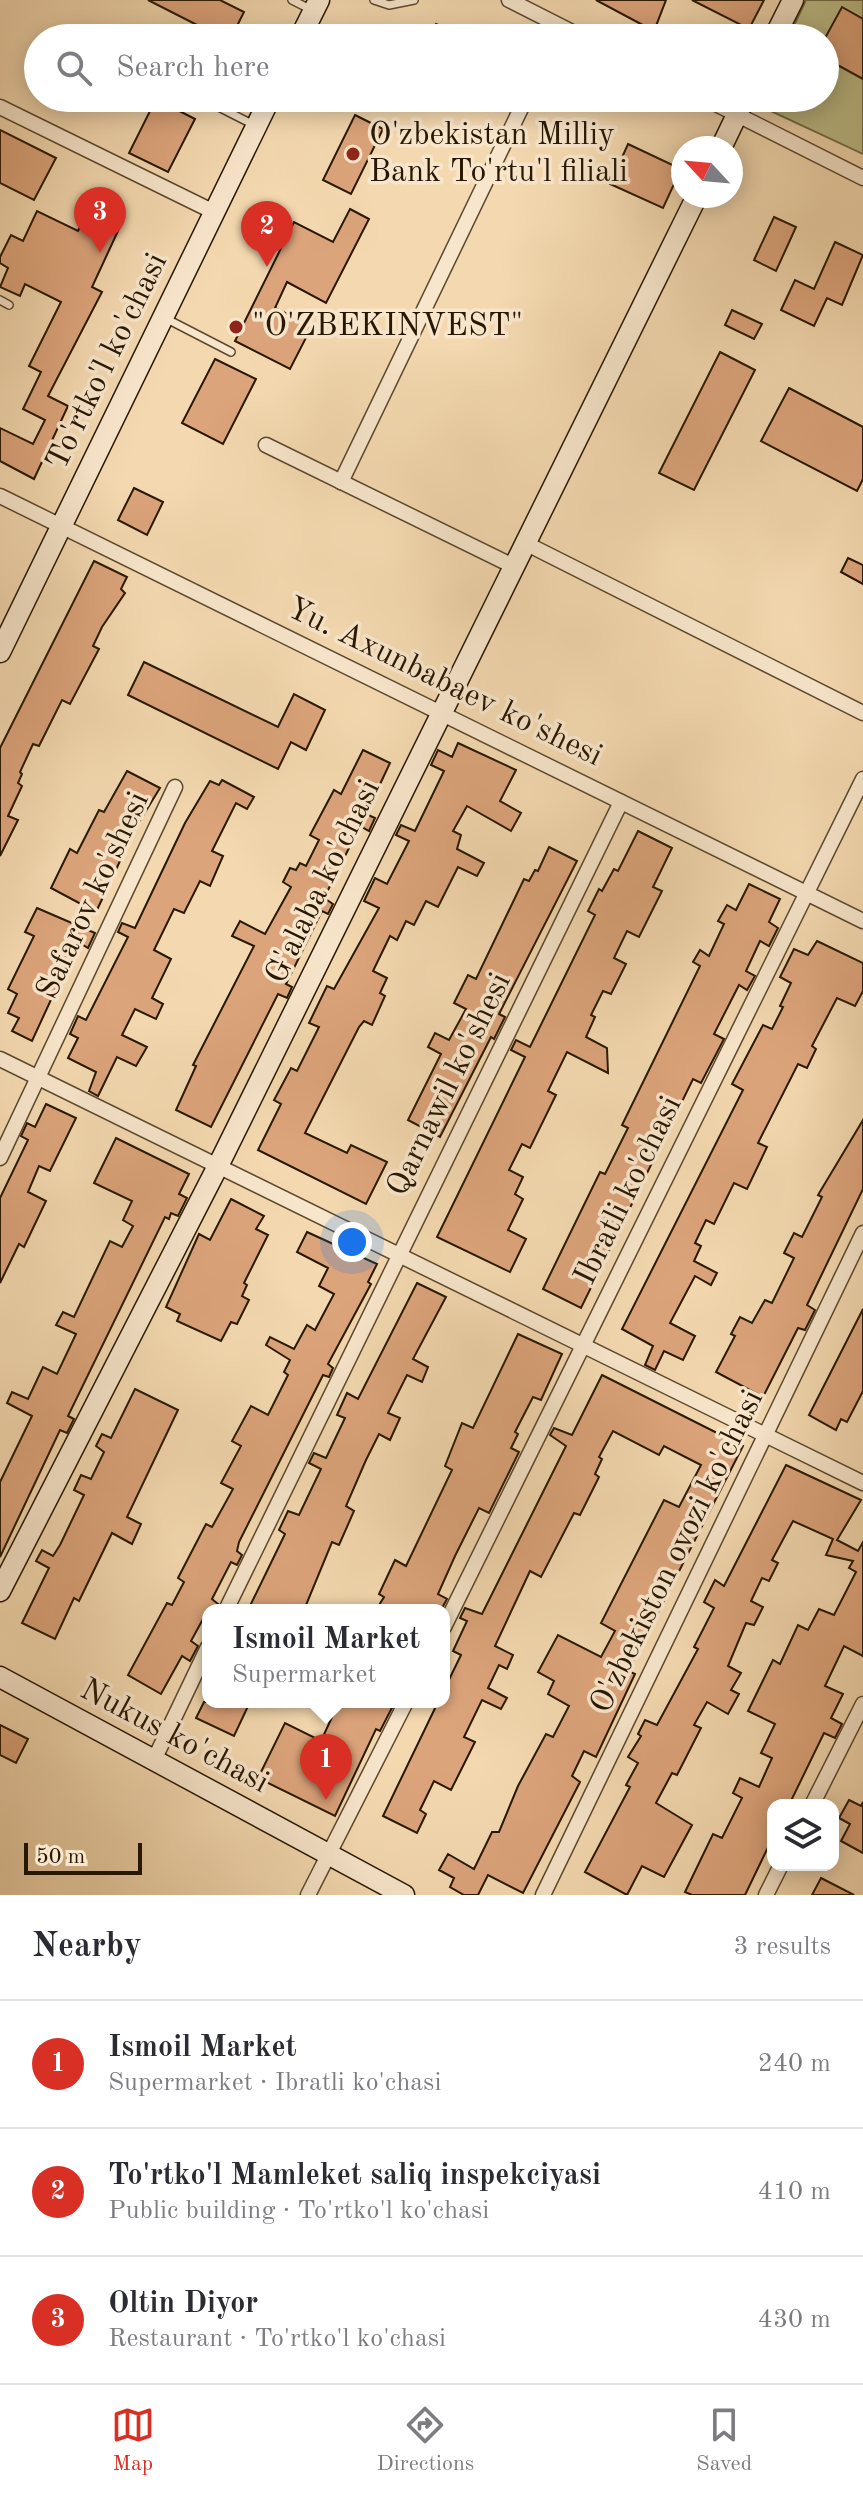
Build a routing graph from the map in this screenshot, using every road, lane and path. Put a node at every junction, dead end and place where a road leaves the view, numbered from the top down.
1 (292, 0) edge
2 (374, 0) edge
3 (414, 0) edge
4 (509, 0) edge
5 (793, 0) edge
6 (316, 5) edge
7 (307, 24) edge
8 (546, 24) edge
9 (781, 24) edge
10 (0, 107) edge
11 (228, 112) edge
12 (263, 112) edge
13 (519, 112) edge
14 (738, 112) edge
15 (751, 112) edge
16 (256, 126) junction
17 (727, 136) edge
18 (863, 178) edge
19 (691, 208) edge
20 (214, 212) junction
21 (0, 300) edge
22 (9, 305) dead end
23 (163, 317) junction
24 (231, 352) dead end
25 (266, 445) dead end
26 (341, 482) junction
27 (0, 496) edge
28 (63, 525) junction
29 (525, 543) junction
30 (513, 566) junction
31 (0, 652) edge
32 (441, 712) junction
33 (863, 713) edge
34 (863, 779) edge
35 (175, 787) dead end
36 (621, 802) junction
37 (806, 893) junction
38 (863, 921) edge
39 (0, 1059) edge
40 (40, 1078) junction
41 (0, 1158) edge
42 (218, 1166) junction
43 (863, 1233) edge
44 (397, 1254) junction
45 (584, 1346) junction
46 (766, 1435) junction
47 (863, 1483) edge
48 (0, 1591) edge
49 (229, 1604) edge
50 (450, 1615) edge
51 (202, 1660) edge
52 (0, 1677) edge
53 (863, 1704) edge
54 (403, 1708) edge
55 (154, 1760) junction
56 (815, 1799) edge
57 (330, 1854) junction
58 (778, 1871) edge
59 (308, 1895) edge
60 (404, 1895) edge
61 (543, 1895) edge
62 (766, 1895) edge

1 - 6 lane
2 - 3 lane
4 - 8 street
5 - 9 street
6 - 7 street
10 - 20 street
11 - 16 lane
12 - 16 street, To'rtko'l ko'chasi
13 - 26 street
14 - 17 street
15 - 18 street
16 - 20 street, To'rtko'l ko'chasi
19 - 29 street, G'alaba ko'chasi
20 - 23 street, To'rtko'l ko'chasi
21 - 22 lane
23 - 24 lane
23 - 28 street, To'rtko'l ko'chasi
25 - 26 street
26 - 30 street
27 - 28 street, Yu. Axunbabaev ko'shesi
28 - 31 street, To'rtko'l ko'chasi
28 - 32 street, Yu. Axunbabaev ko'shesi
29 - 30 street, G'alaba ko'chasi
29 - 33 street
30 - 32 street, G'alaba ko'chasi
32 - 36 street, Yu. Axunbabaev ko'shesi
32 - 42 street, G'alaba ko'chasi
34 - 37 street, Ibratli ko'chasi
35 - 40 street, Safarov ko'shesi
36 - 37 street, Yu. Axunbabaev ko'shesi
36 - 44 street, Qarnawil ko'shesi
37 - 38 street, Yu. Axunbabaev ko'shesi
37 - 45 street, Ibratli ko'chasi
39 - 40 street
40 - 41 street, Safarov ko'shesi
40 - 42 street
42 - 44 street
42 - 48 street, G'alaba ko'chasi
43 - 46 street, O'zbekiston ovozi ko'chasi
44 - 45 street
44 - 49 street, Qarnawil ko'shesi
45 - 46 street
45 - 50 street, Ibratli ko'chasi
46 - 47 street
46 - 61 street, O'zbekiston ovozi ko'chasi
51 - 55 street
52 - 55 street, Nukus ko'chasi
53 - 56 street
54 - 57 street
55 - 57 street, Nukus ko'chasi
57 - 59 street
57 - 60 street, Nukus ko'chasi
58 - 62 street

